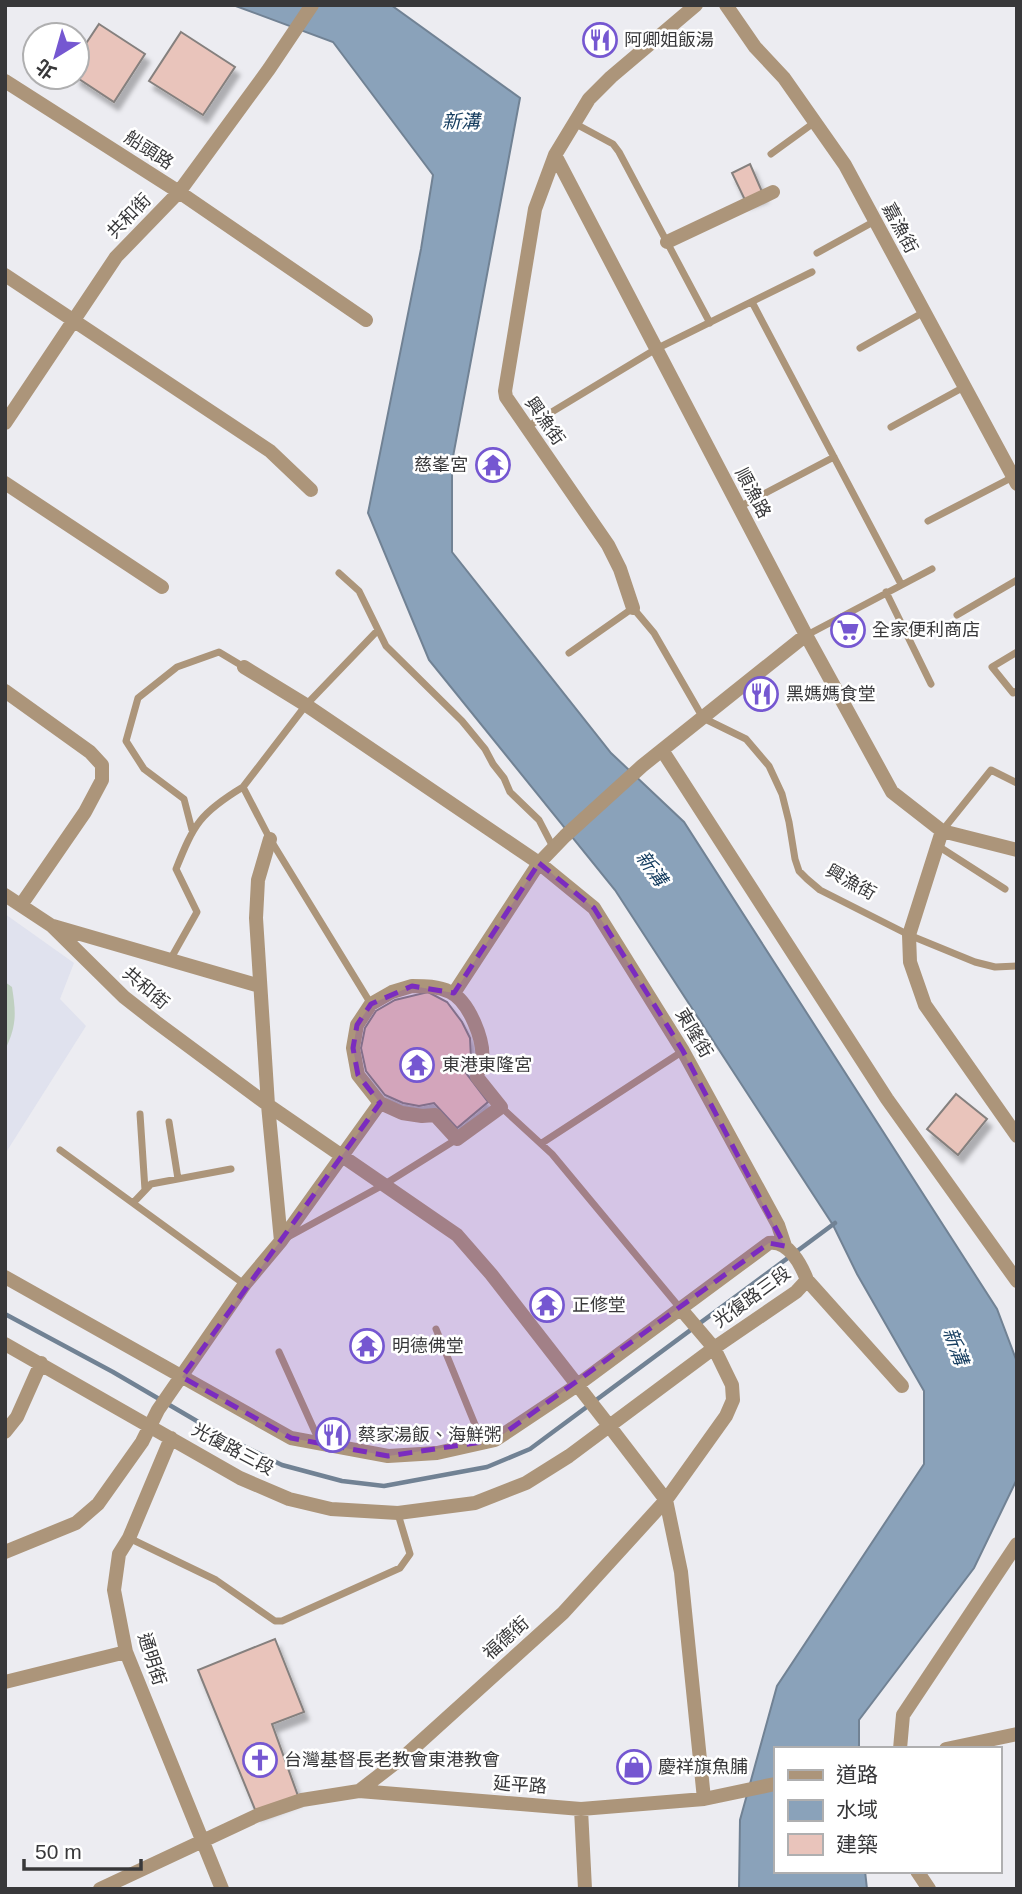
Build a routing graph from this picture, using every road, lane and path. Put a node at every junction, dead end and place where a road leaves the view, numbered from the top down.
1 (312, 5) edge
2 (696, 5) edge
3 (726, 5) edge
4 (5, 81) edge
5 (816, 122) junction
6 (574, 123) junction
7 (771, 154) dead end
8 (555, 155) junction
9 (179, 192) junction
10 (773, 192) dead end
11 (875, 221) junction
12 (667, 242) junction
13 (817, 253) dead end
14 (812, 272) dead end
15 (5, 275) edge
16 (752, 302) junction
17 (924, 312) junction
18 (73, 318) junction
19 (366, 320) dead end
20 (710, 323) junction
21 (860, 348) dead end
22 (656, 349) junction
23 (964, 387) junction
24 (5, 423) edge
25 (526, 427) junction
26 (891, 427) dead end
27 (834, 457) junction
28 (1015, 481) edge
29 (5, 483) edge
30 (311, 490) dead end
31 (738, 507) junction
32 (928, 521) dead end
33 (932, 569) dead end
34 (340, 573) dead end
35 (1017, 580) edge
36 (901, 584) junction
37 (162, 587) dead end
38 (886, 592) junction
39 (633, 608) junction
40 (957, 615) dead end
41 (378, 631) junction
42 (806, 635) junction
43 (1017, 652) edge
44 (569, 653) dead end
45 (244, 667) joint
46 (932, 684) dead end
47 (5, 691) edge
48 (1017, 691) edge
49 (306, 705) junction
50 (703, 718) junction
51 (662, 750) junction
52 (1017, 783) edge
53 (243, 787) junction
54 (192, 830) junction
55 (939, 838) junction
56 (270, 839) junction
57 (554, 848) junction
58 (1017, 850) edge
59 (539, 863) junction
60 (1005, 889) dead end
61 (5, 895) edge
62 (21, 905) junction
63 (52, 926) junction
64 (909, 935) junction
65 (170, 961) junction
66 (1017, 966) edge
67 (260, 986) junction
68 (454, 993) junction
69 (371, 1004) junction
70 (683, 1051) junction
71 (380, 1103) junction
72 (268, 1105) junction
73 (501, 1107) junction
74 (140, 1114) dead end
75 (169, 1122) dead end
76 (1017, 1136) edge
77 (457, 1139) junction
78 (542, 1143) junction
79 (60, 1150) dead end
80 (344, 1156) junction
81 (231, 1169) dead end
82 (178, 1179) junction
83 (385, 1184) junction
84 (145, 1190) junction
85 (133, 1203) junction
86 (281, 1241) junction
87 (785, 1246) junction
88 (805, 1276) junction
89 (5, 1277) edge
90 (1017, 1281) edge
91 (245, 1284) junction
92 (680, 1308) junction
93 (436, 1328) dead end
94 (5, 1344) edge
95 (715, 1348) junction
96 (279, 1352) dead end
97 (41, 1363) junction
98 (182, 1377) junction
99 (902, 1386) dead end
100 (579, 1390) junction
101 (605, 1421) junction
102 (149, 1426) junction
103 (5, 1432) edge
104 (171, 1438) junction
105 (483, 1444) junction
106 (321, 1445) junction
107 (666, 1500) junction
108 (398, 1513) junction
109 (129, 1538) junction
110 (1017, 1544) edge
111 (5, 1552) edge
112 (126, 1652) junction
113 (5, 1682) edge
114 (1017, 1734) edge
115 (900, 1747) edge
116 (955, 1747) edge
117 (774, 1784) edge
118 (359, 1791) junction
119 (704, 1800) junction
120 (581, 1809) junction
121 (201, 1841) junction
122 (918, 1873) edge
123 (100, 1889) edge
124 (222, 1889) edge
125 (585, 1889) edge
126 (929, 1889) edge

1 - 9 street, 船頭路
2 - 6 street, 興漁街
3 - 5 street, 嘉漁街
4 - 9 street, 船頭路
5 - 7 lane
5 - 11 street, 嘉漁街
6 - 8 street, 興漁街
6 - 12 lane
8 - 22 street, 順漁路
8 - 25 street, 興漁街
9 - 18 street, 共和街
9 - 19 street
10 - 12 street
11 - 13 lane
11 - 17 street, 嘉漁街
12 - 20 lane
14 - 16 lane
15 - 18 street
16 - 20 lane
16 - 27 lane
17 - 21 lane
17 - 23 street, 嘉漁街
18 - 24 street, 共和街
18 - 30 street
20 - 22 lane
22 - 25 lane
22 - 31 street, 順漁路
23 - 26 lane
23 - 28 street, 嘉漁街
25 - 39 street, 興漁街
27 - 31 lane
27 - 36 lane
28 - 32 lane
29 - 37 street
31 - 42 street, 順漁路
33 - 36 lane
34 - 41 lane
35 - 40 lane
36 - 38 lane
38 - 42 lane
38 - 46 lane
39 - 44 lane
39 - 50 lane
41 - 49 lane
41 - 57 lane
42 - 50 street
42 - 55 street, 順漁路
43 - 48 lane
45 - 49 street, 東隆街
45 - 54 lane
47 - 62 street
49 - 53 lane
49 - 59 street, 東隆街
50 - 51 street
50 - 64 lane, 興漁街
51 - 57 street
51 - 90 street
52 - 55 lane
53 - 54 lane
53 - 56 lane
54 - 65 lane
55 - 58 street
55 - 60 lane
55 - 64 street
56 - 67 street
56 - 69 lane
57 - 59 street
59 - 68 street
59 - 70 street, 東隆街
61 - 62 street, 共和街
62 - 63 street, 共和街
63 - 65 street
63 - 72 street, 共和街
64 - 66 lane, 興漁街
64 - 76 street
65 - 67 street
67 - 72 street
68 - 69 street
68 - 73 street
69 - 71 street
70 - 78 lane
70 - 87 street, 東隆街
71 - 77 street
71 - 80 street
72 - 80 street, 共和街
72 - 86 street
73 - 77 street
73 - 78 lane
74 - 84 lane
75 - 82 lane
77 - 83 lane
78 - 92 lane
79 - 85 lane
80 - 83 street
80 - 86 street
81 - 82 lane
82 - 84 lane
83 - 86 lane
83 - 100 street
84 - 85 lane
85 - 91 lane
86 - 91 street
87 - 88 street, 光復路三段
87 - 92 street, 光復路三段
88 - 95 street, 光復路三段
88 - 99 street
89 - 98 street, 光復路三段
91 - 98 street
92 - 95 street
92 - 100 street, 光復路三段
93 - 105 lane
94 - 97 street, 光復路三段
95 - 101 street, 光復路三段
95 - 107 street, 福德街
96 - 106 lane
97 - 102 street, 光復路三段
97 - 103 street
98 - 102 street
98 - 106 street, 光復路三段
100 - 101 street
100 - 105 street, 光復路三段
101 - 107 street
101 - 108 street, 光復路三段
102 - 104 street, 光復路三段
102 - 111 street
104 - 108 street, 光復路三段
104 - 109 street, 通明街
105 - 106 street, 光復路三段
107 - 118 street, 福德街
107 - 119 street
108 - 109 lane
109 - 112 street, 通明街
110 - 115 street
112 - 113 street
112 - 121 street, 通明街
114 - 116 street
117 - 119 street, 延平路
118 - 120 street, 延平路
118 - 121 street, 延平路
119 - 120 street, 延平路
120 - 125 street
121 - 123 street, 延平路
121 - 124 street, 通明街
122 - 126 street

